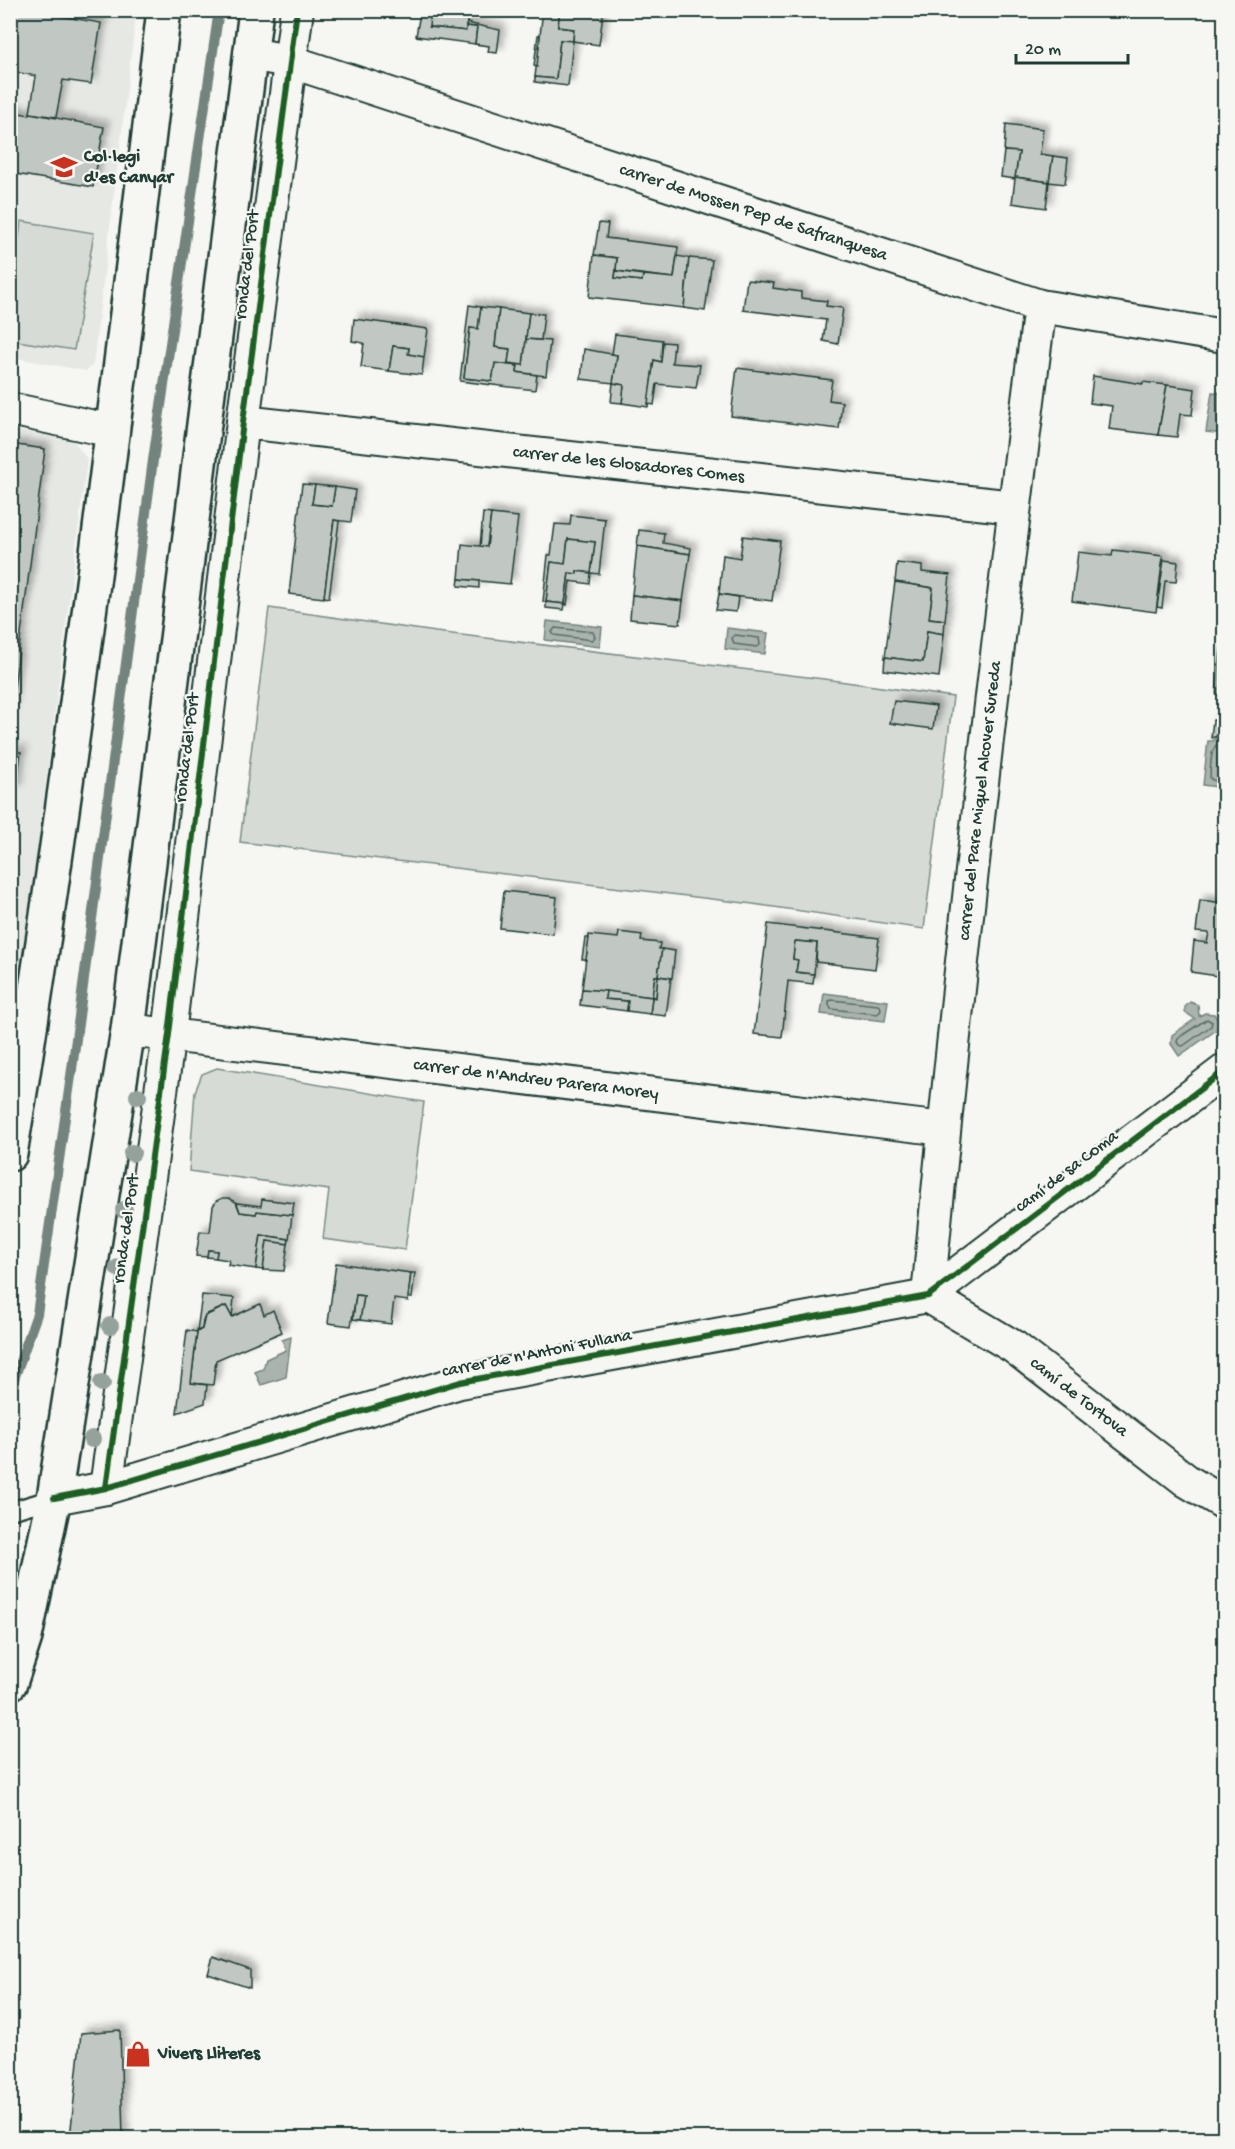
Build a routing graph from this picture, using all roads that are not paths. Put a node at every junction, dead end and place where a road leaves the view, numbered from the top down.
1 (164, 10) edge
2 (256, 10) edge
3 (297, 10) edge
4 (250, 54) junction
5 (289, 61) junction
6 (1040, 306) junction
7 (1224, 336) edge
8 (10, 409) edge
9 (243, 423) junction
10 (113, 430) junction
11 (1014, 507) junction
12 (20, 1029) edge
13 (128, 1030) junction
14 (169, 1034) junction
15 (1224, 1071) edge
16 (944, 1129) junction
17 (10, 1154) edge
18 (928, 1296) junction
19 (106, 1488) junction
20 (54, 1498) junction
21 (1224, 1503) edge
22 (10, 1511) edge
23 (10, 1683) edge

1 - 10 main road
2 - 4 main road, ronda del Port
3 - 5 street, ronda del Port
4 - 5 street
4 - 13 main road, ronda del Port
5 - 6 street, carrer de Mossen Pep de Safranquesa
5 - 9 street, ronda del Port
6 - 7 street, carrer de Mossen Pep de Safranquesa
6 - 11 street, carrer del Pare Miquel Alcover Sureda
8 - 10 street
9 - 11 street, carrer de les Glosadores Comes
9 - 14 street, ronda del Port
10 - 12 main road
11 - 16 street, carrer del Pare Miquel Alcover Sureda
12 - 17 main road
13 - 14 street, carrer de n'Andreu Parera Morey
13 - 20 main road, ronda del Port
14 - 16 street, carrer de n'Andreu Parera Morey
14 - 19 street, ronda del Port
15 - 18 street, camí de sa Coma
16 - 18 street, carrer del Pare Miquel Alcover Sureda
18 - 19 street, carrer de n'Antoni Fullana
18 - 21 street, camí de Tortova
19 - 20 street, carrer de n'Antoni Fullana
20 - 22 lane
20 - 23 main road, ronda del Port

